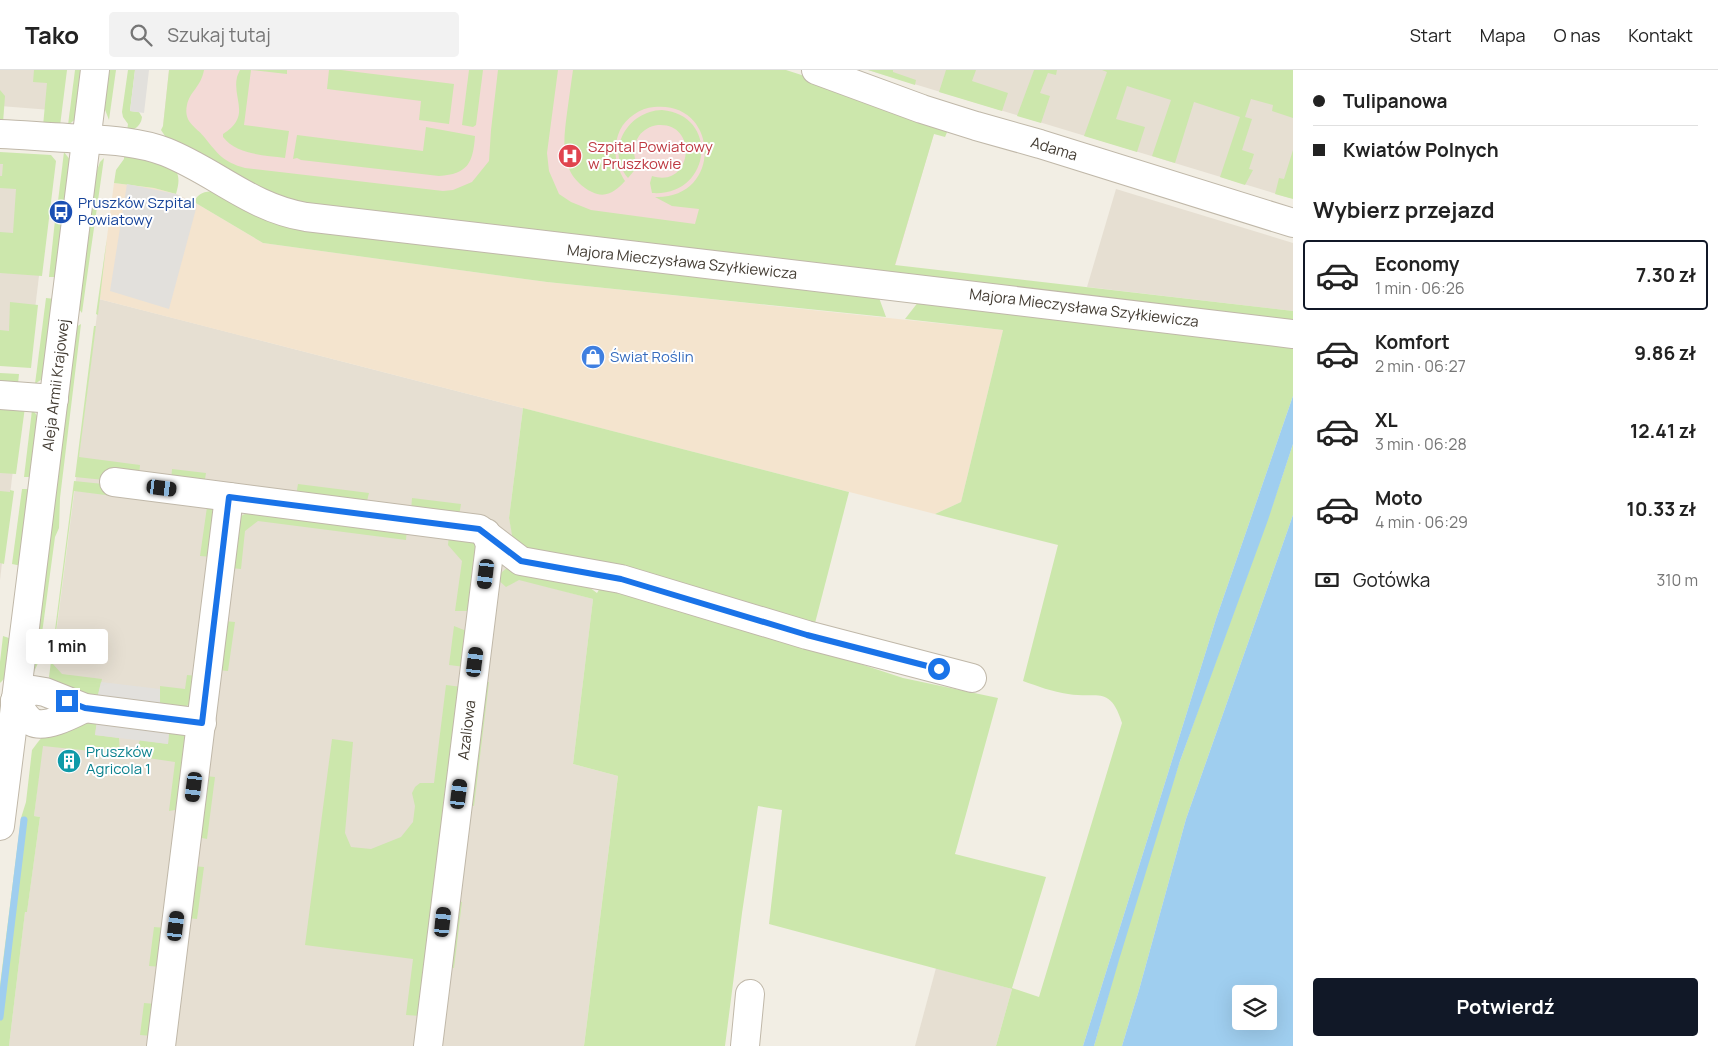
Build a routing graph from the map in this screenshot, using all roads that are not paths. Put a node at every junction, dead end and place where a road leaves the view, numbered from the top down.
1 (95, 70) edge
2 (816, 70) edge
3 (0, 134) edge
4 (87, 139) junction
5 (1293, 223) edge
6 (1293, 334) edge
7 (0, 395) edge
8 (54, 399) junction
9 (114, 482) dead end
10 (229, 497) junction
11 (486, 533) junction
12 (972, 678) dead end
13 (8, 700) edge
14 (202, 723) junction
15 (0, 826) edge
16 (750, 994) dead end
17 (161, 1046) edge
18 (428, 1046) edge
19 (745, 1046) edge

1 - 4 street, Aleja Armii Krajowej
2 - 5 street, Adama
3 - 4 street, Majora Mieczysława Szyłkiewicza
4 - 6 street, Majora Mieczysława Szyłkiewicza
4 - 8 street, Aleja Armii Krajowej
7 - 8 street
8 - 13 street, Aleja Armii Krajowej
9 - 10 street
10 - 11 street
10 - 14 street
11 - 12 street
11 - 18 street, Azaliowa
13 - 14 street
13 - 15 street, Aleja Armii Krajowej
14 - 17 street
16 - 19 street

